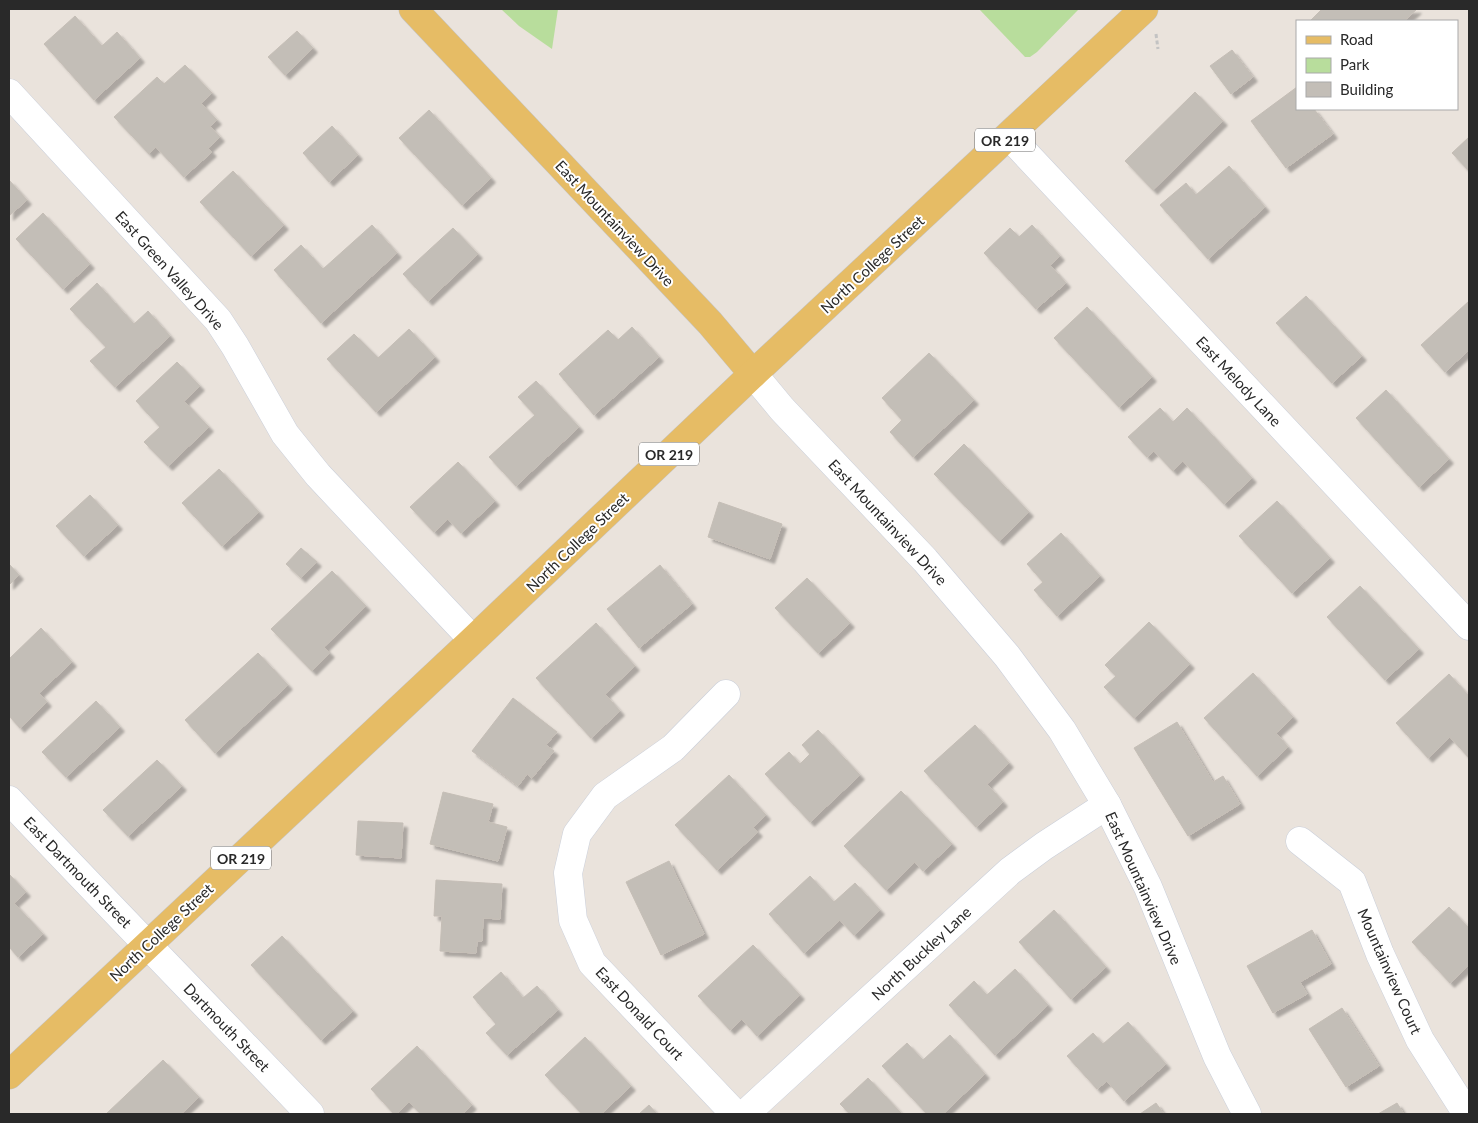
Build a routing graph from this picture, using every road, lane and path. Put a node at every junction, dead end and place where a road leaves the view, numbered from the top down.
1 (413, 9) edge
2 (1144, 9) edge
3 (9, 93) edge
4 (1009, 136) junction
5 (753, 374) junction
6 (1469, 626) edge
7 (473, 640) junction
8 (726, 694) dead end
9 (9, 800) edge
10 (1107, 805) junction
11 (1300, 841) dead end
12 (148, 945) junction
13 (9, 1075) edge
14 (308, 1112) edge
15 (735, 1114) edge
16 (745, 1114) edge
17 (1247, 1114) edge
18 (1467, 1114) edge

1 - 5 main road, East Mountainview Drive
2 - 4 main road, North College Street / OR 219
3 - 7 street, East Green Valley Drive
4 - 5 main road, North College Street / OR 219
4 - 6 street, East Melody Lane
5 - 7 main road, North College Street / OR 219
5 - 10 street, East Mountainview Drive
7 - 12 main road, North College Street / OR 219
8 - 15 street, East Donald Court
9 - 12 street, East Dartmouth Street
10 - 16 street, North Buckley Lane
10 - 17 street, East Mountainview Drive
11 - 18 street, Mountainview Court
12 - 13 main road, North College Street / OR 219
12 - 14 street, Dartmouth Street

